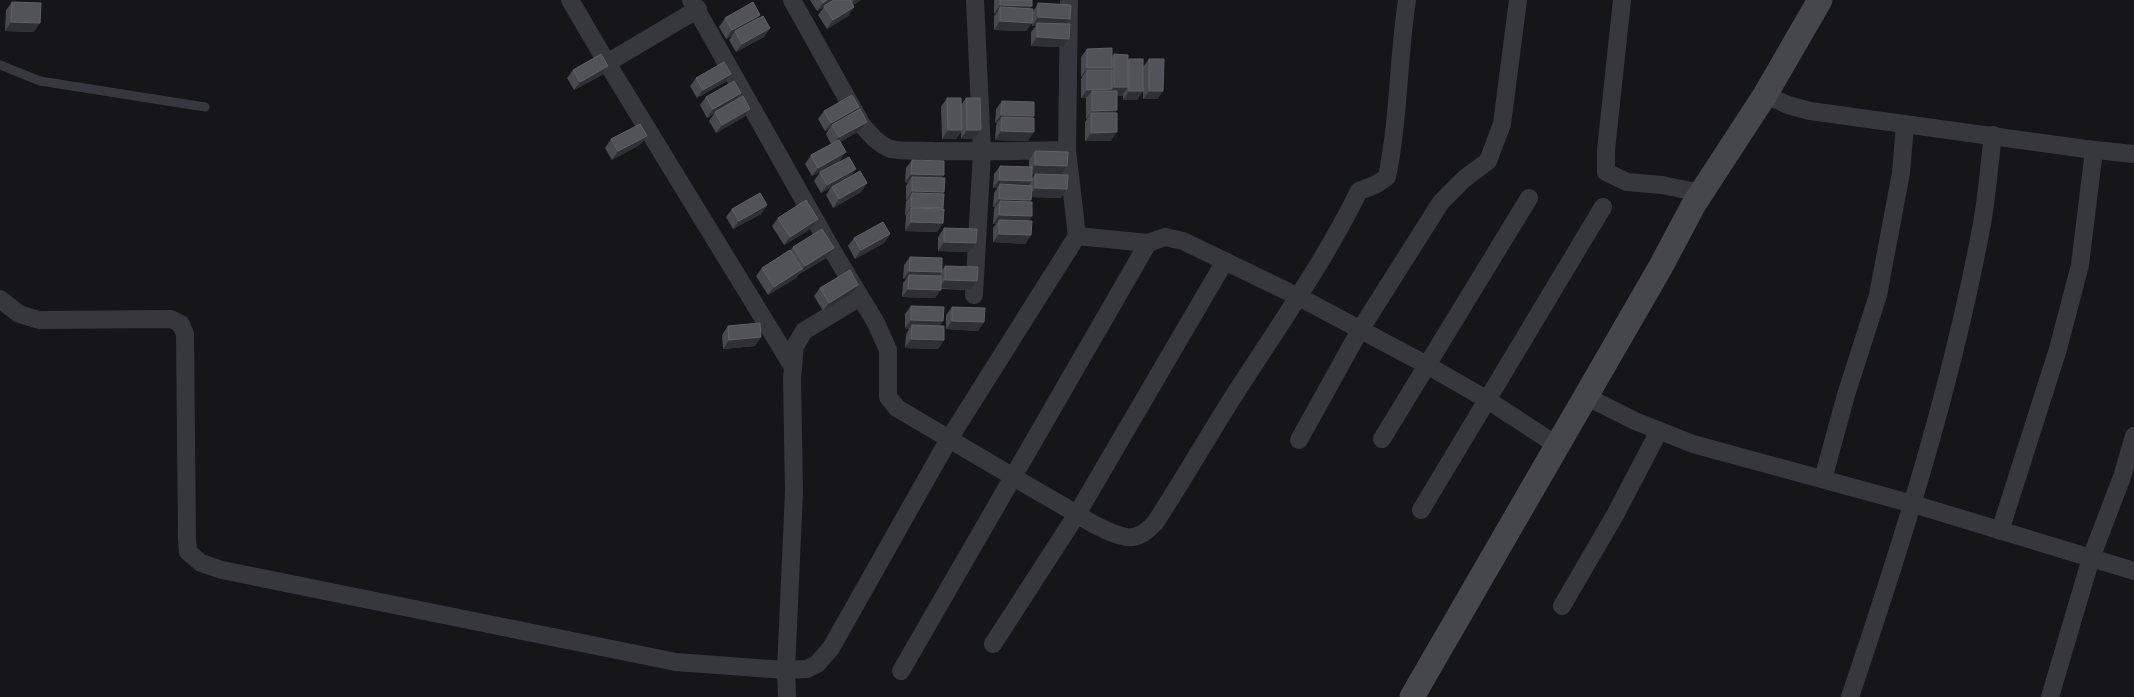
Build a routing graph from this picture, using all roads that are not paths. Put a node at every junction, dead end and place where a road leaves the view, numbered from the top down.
1 (570, 0) edge
2 (792, 0) edge
3 (975, 0) edge
4 (1069, 0) edge
5 (1408, 0) edge
6 (1518, 0) edge
7 (1622, 0) edge
8 (1820, 0) edge
9 (694, 5) edge
10 (607, 63) junction
11 (0, 65) edge
12 (1765, 95) junction
13 (205, 107) dead end
14 (1905, 125) junction
15 (1993, 135) junction
16 (1067, 150) junction
17 (2094, 150) junction
18 (982, 152) junction
19 (2134, 154) edge
20 (1701, 193) junction
21 (1529, 198) dead end
22 (1603, 207) dead end
23 (1077, 236) junction
24 (1148, 243) junction
25 (1225, 261) junction
26 (974, 295) dead end
27 (860, 297) junction
28 (1299, 297) junction
29 (0, 299) edge
30 (1360, 330) junction
31 (1425, 364) junction
32 (793, 367) junction
33 (1585, 396) junction
34 (1486, 399) junction
35 (1659, 431) junction
36 (2134, 436) edge
37 (949, 439) junction
38 (1382, 439) dead end
39 (1299, 440) dead end
40 (1558, 446) junction
41 (1013, 477) junction
42 (1823, 479) junction
43 (1913, 504) junction
44 (1421, 510) dead end
45 (1077, 514) junction
46 (2000, 531) junction
47 (2091, 558) junction
48 (2134, 572) edge
49 (1562, 606) dead end
50 (993, 644) dead end
51 (786, 670) junction
52 (900, 671) dead end
53 (787, 697) edge
54 (1412, 697) edge
55 (1850, 697) edge
56 (2050, 697) edge

1 - 10 street
2 - 18 street
3 - 18 street
4 - 16 street
5 - 28 street
6 - 30 street
7 - 20 street
8 - 12 street
9 - 10 street
9 - 27 street
10 - 32 street
11 - 13 lane
12 - 14 street
12 - 20 street
14 - 15 street
14 - 42 street
15 - 17 street
15 - 43 street
16 - 18 street
16 - 23 street
17 - 19 street
17 - 46 street
18 - 26 street
20 - 33 street
21 - 31 street
22 - 34 street
23 - 24 street
23 - 37 street
24 - 25 street
24 - 41 street
25 - 28 street
25 - 45 street
27 - 32 street
27 - 37 street
28 - 30 street
28 - 45 street
29 - 51 street
30 - 31 street
30 - 39 street
31 - 34 street
31 - 38 street
32 - 51 street
33 - 35 street
33 - 40 street
34 - 40 street
34 - 44 street
35 - 42 street
35 - 49 street
36 - 47 street
37 - 41 street
37 - 51 street
40 - 54 street
41 - 45 street
41 - 52 street
42 - 43 street
43 - 46 street
43 - 55 street
45 - 50 street
46 - 47 street
47 - 48 street
47 - 56 street
51 - 53 street

